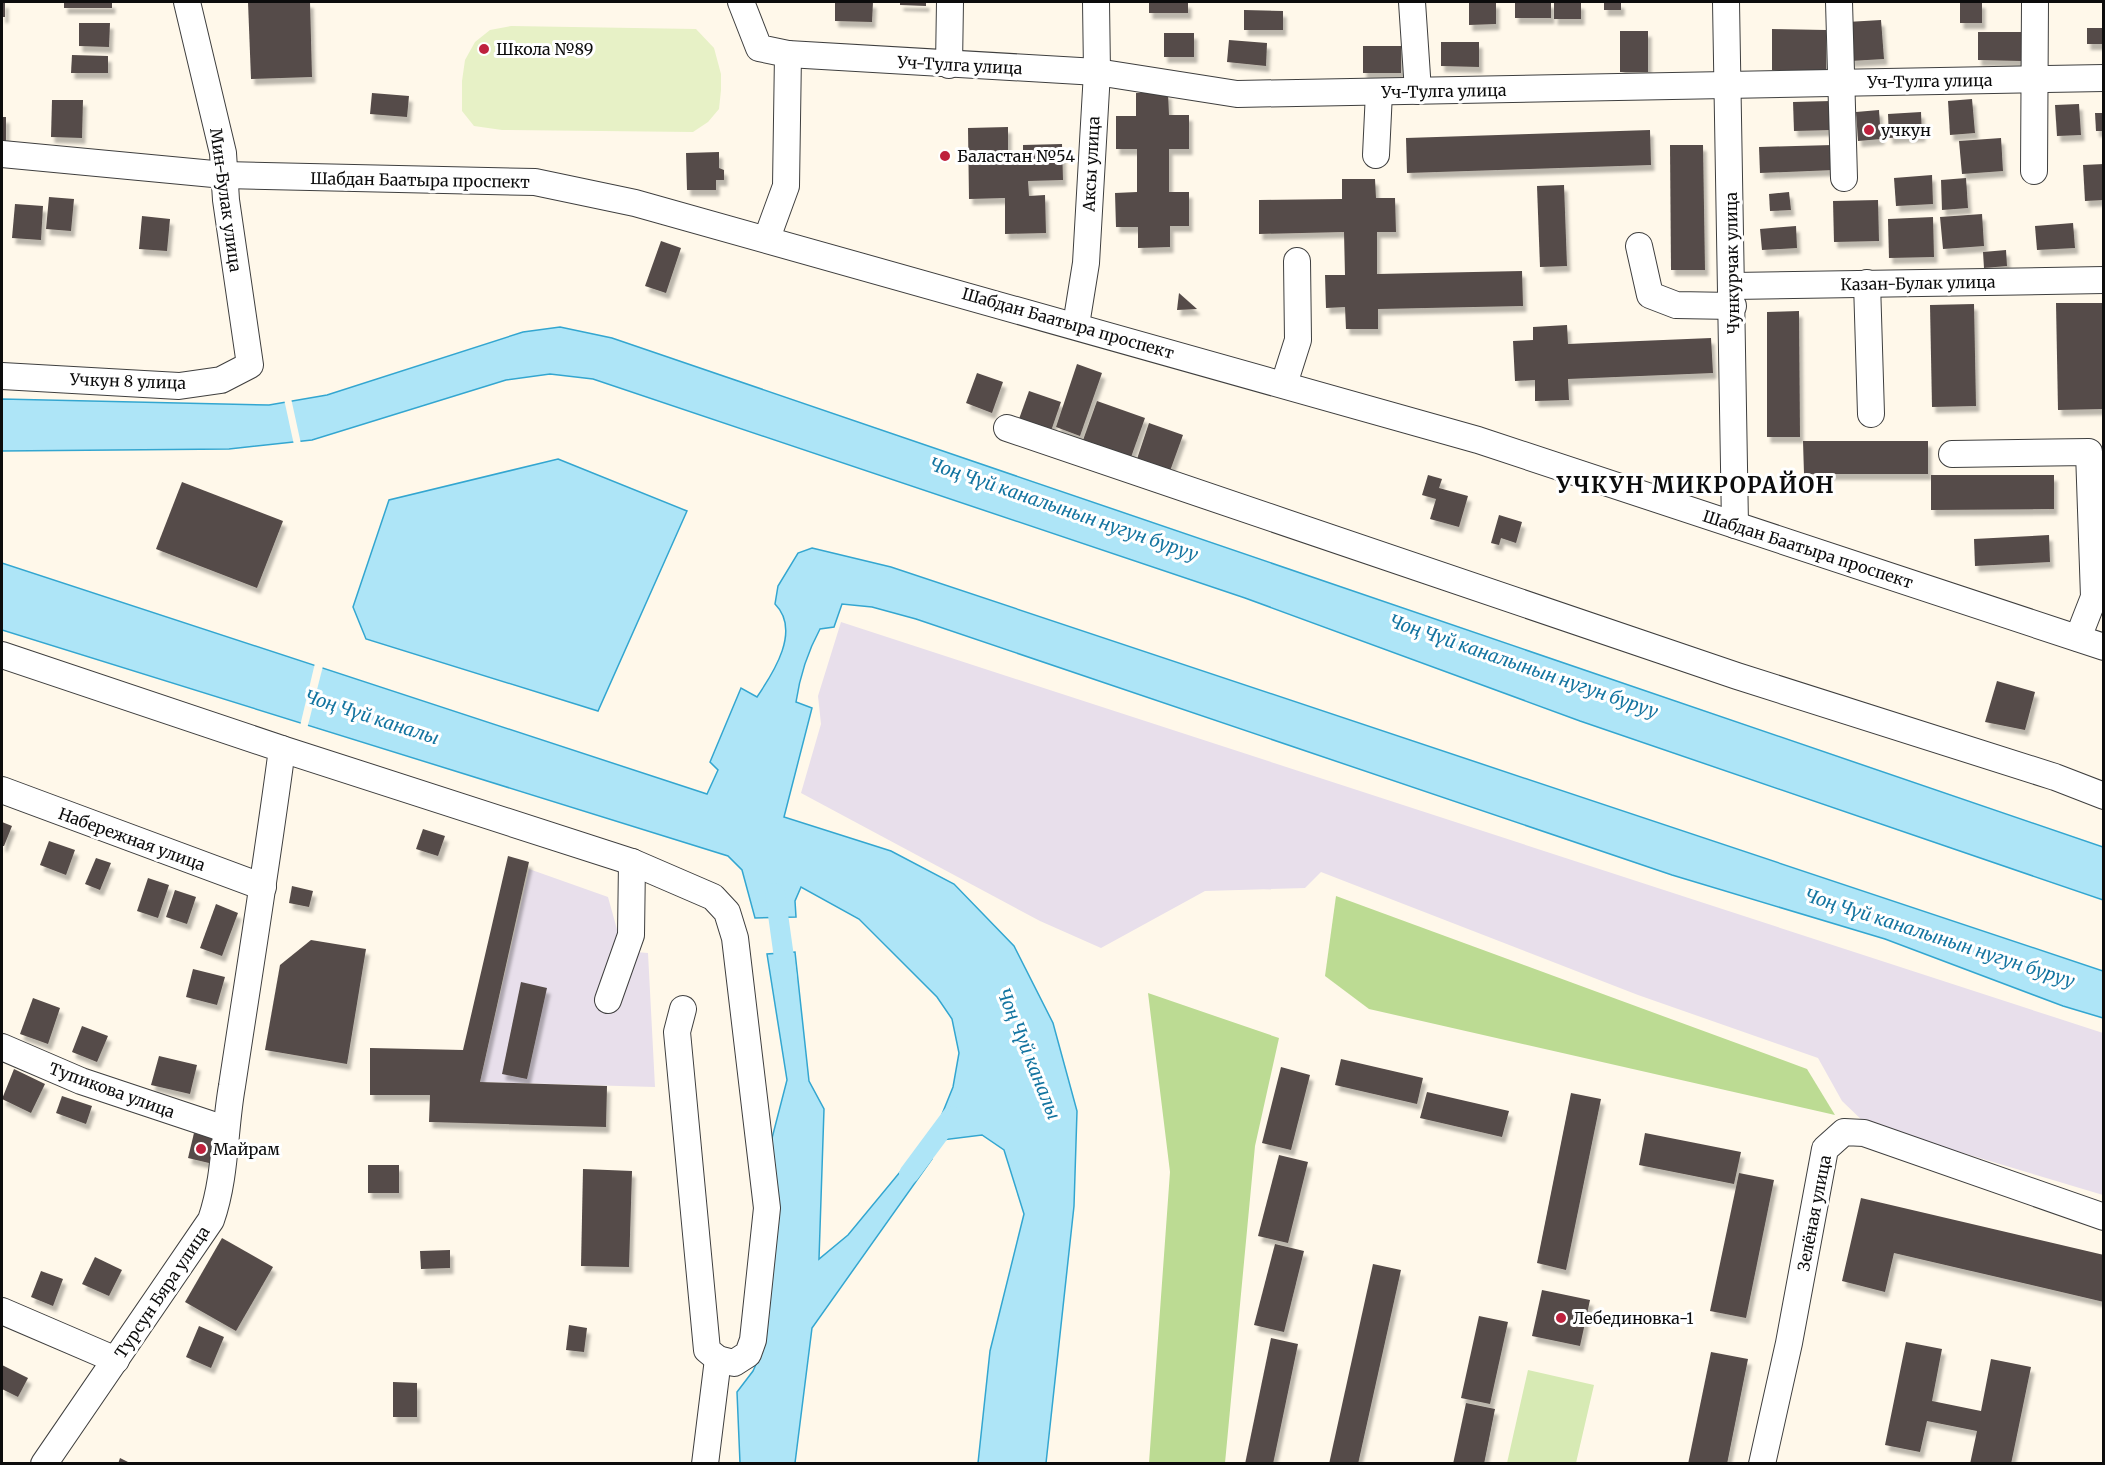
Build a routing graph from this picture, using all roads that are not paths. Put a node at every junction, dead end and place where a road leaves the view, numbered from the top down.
1 (187, 2) edge
2 (741, 2) edge
3 (950, 2) edge
4 (1096, 2) edge
5 (1412, 2) edge
6 (1726, 2) edge
7 (1839, 2) edge
8 (2035, 2) edge
9 (788, 54) junction
10 (949, 65) junction
11 (1097, 72) junction
12 (2103, 78) edge
13 (2035, 79) junction
14 (1840, 82) junction
15 (1728, 84) junction
16 (1379, 92) junction
17 (1418, 92) junction
18 (2, 154) edge
19 (1376, 155) dead end
20 (2034, 171) dead end
21 (224, 175) junction
22 (1844, 178) dead end
23 (767, 238) junction
24 (1639, 246) dead end
25 (1297, 261) dead end
26 (2103, 280) edge
27 (1867, 283) junction
28 (1733, 296) junction
29 (1076, 325) junction
30 (250, 364) joint
31 (2, 376) edge
32 (1284, 384) junction
33 (1871, 414) dead end
34 (1007, 428) dead end
35 (1952, 454) dead end
36 (1735, 525) junction
37 (2078, 638) junction
38 (2103, 647) edge
39 (2, 655) edge
40 (282, 749) junction
41 (2, 790) edge
42 (2103, 796) edge
43 (632, 862) junction
44 (264, 887) junction
45 (608, 1000) dead end
46 (683, 1010) dead end
47 (2, 1047) edge
48 (225, 1129) junction
49 (2103, 1217) edge
50 (2, 1311) edge
51 (718, 1359) junction
52 (116, 1360) junction
53 (44, 1464) edge
54 (705, 1464) edge
55 (1762, 1464) edge

1 - 21 street, Мин-Булак улица
2 - 9 street, Уч-Тулга улица
3 - 10 street
4 - 11 street, Аксы улица
5 - 17 street
6 - 15 street, Чункурчак улица
7 - 14 street
8 - 13 street
9 - 10 street, Уч-Тулга улица
9 - 23 street
10 - 11 street, Уч-Тулга улица
11 - 16 street, Уч-Тулга улица
11 - 29 street, Аксы улица
12 - 13 street, Уч-Тулга улица
13 - 14 street, Уч-Тулга улица
13 - 20 street
14 - 15 street, Уч-Тулга улица
14 - 22 street
15 - 17 street, Уч-Тулга улица
15 - 28 street, Чункурчак улица
16 - 17 street, Уч-Тулга улица
16 - 19 street
18 - 21 street, Шабдан Баатыра проспект
21 - 23 street, Шабдан Баатыра проспект
21 - 30 street, Мин-Булак улица
23 - 29 street, Шабдан Баатыра проспект
24 - 28 street, Казан-Булак улица
25 - 32 street
26 - 27 street, Казан-Булак улица
27 - 28 street, Казан-Булак улица
27 - 33 street
28 - 36 street, Чункурчак улица
29 - 32 street, Шабдан Баатыра проспект
30 - 31 street, Учкун 8 улица
32 - 36 street, Шабдан Баатыра проспект
34 - 42 street
35 - 37 street
36 - 37 street, Шабдан Баатыра проспект
37 - 38 street, Шабдан Баатыра проспект
39 - 40 street
40 - 43 street
40 - 44 street, Турсун Бяра улица
41 - 44 street, Набережная улица
43 - 45 street
43 - 51 street
44 - 48 street, Турсун Бяра улица
46 - 51 street
47 - 48 street, Тупикова улица
48 - 52 street, Турсун Бяра улица
49 - 55 street, Зелёная улица
50 - 52 street
51 - 54 street
52 - 53 street, Турсун Бяра улица

